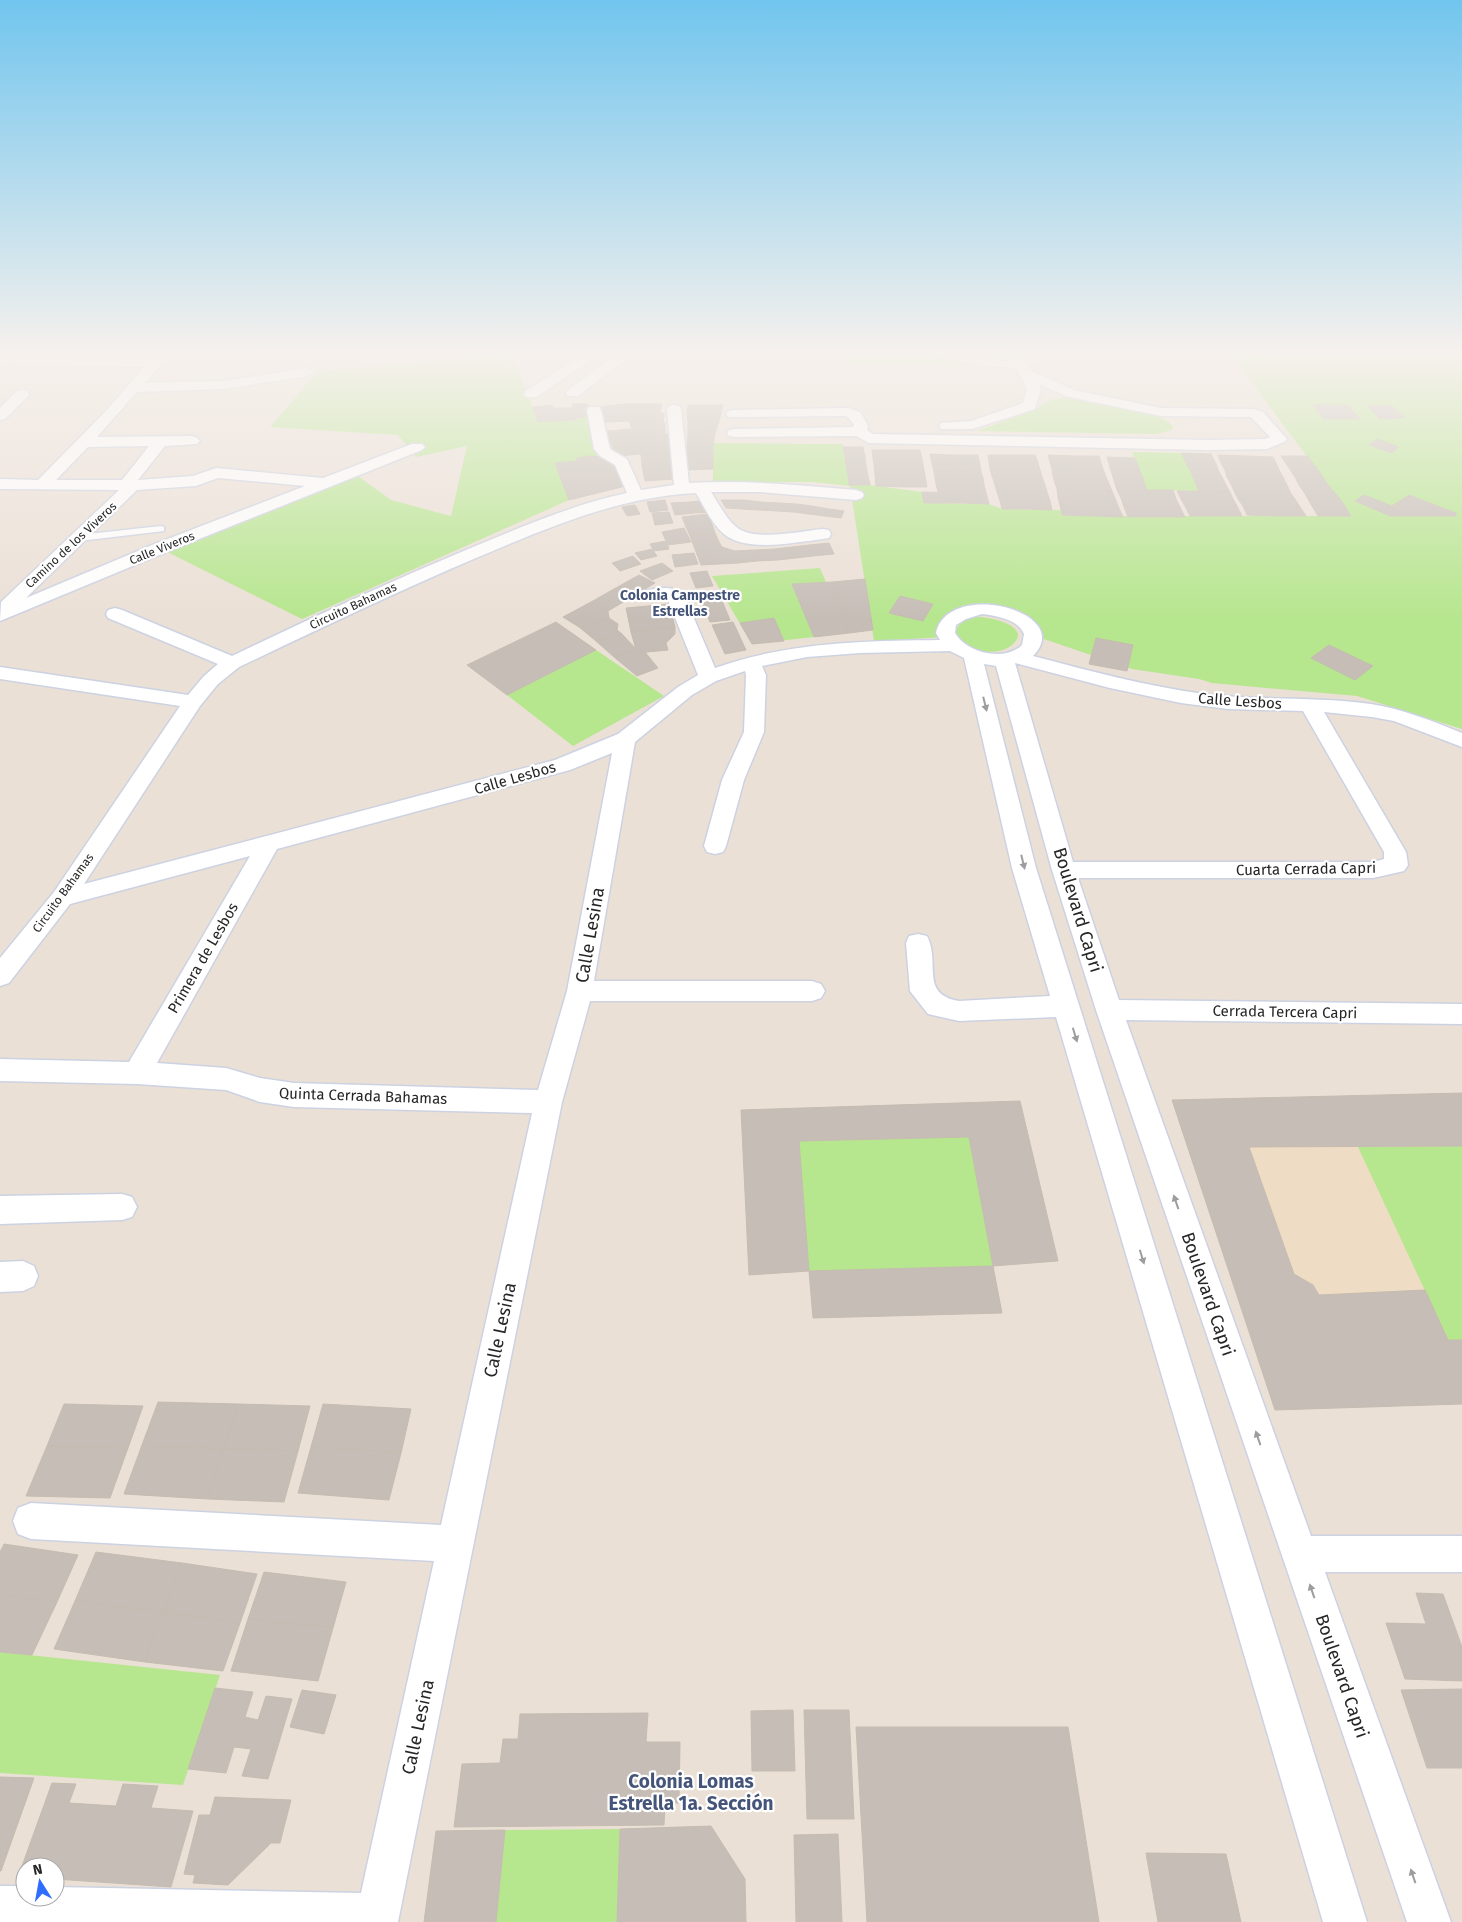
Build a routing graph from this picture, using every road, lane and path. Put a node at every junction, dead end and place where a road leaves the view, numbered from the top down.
1 (85, 440) edge
2 (162, 440) junction
3 (192, 440) dead end
4 (600, 440) edge
5 (681, 440) edge
6 (1064, 440) edge
7 (1179, 440) edge
8 (1277, 440) edge
9 (83, 442) junction
10 (1177, 444) junction
11 (417, 447) dead end
12 (324, 482) junction
13 (0, 484) edge
14 (42, 485) junction
15 (130, 485) junction
16 (691, 489) junction
17 (856, 495) dead end
18 (636, 496) junction
19 (161, 529) dead end
20 (823, 534) dead end
21 (80, 538) junction
22 (650, 595) dead end
23 (115, 614) dead end
24 (0, 615) edge
25 (963, 651) junction
26 (1010, 658) junction
27 (751, 662) junction
28 (232, 663) junction
29 (0, 673) edge
30 (709, 677) junction
31 (193, 702) junction
32 (1310, 706) junction
33 (625, 739) junction
34 (1462, 740) edge
35 (269, 843) junction
36 (715, 846) dead end
37 (1064, 870) junction
38 (62, 898) junction
39 (918, 943) dead end
40 (0, 976) edge
41 (812, 990) dead end
42 (580, 991) junction
43 (1066, 1006) junction
44 (1109, 1010) junction
45 (1462, 1014) edge
46 (0, 1070) edge
47 (137, 1073) junction
48 (548, 1102) junction
49 (122, 1207) dead end
50 (0, 1210) edge
51 (31, 1521) dead end
52 (456, 1544) junction
53 (1299, 1554) junction
54 (1462, 1554) edge
55 (0, 1907) edge
56 (377, 1919) edge
57 (1345, 1922) edge
58 (1429, 1922) edge

1 - 9 street
2 - 3 street
2 - 9 street
2 - 15 street
4 - 18 street
5 - 16 street
6 - 10 street
7 - 10 street
8 - 10 street
9 - 14 street
11 - 12 street, Calle Viveros
12 - 15 street
12 - 24 street, Calle Viveros
13 - 14 street, Camino de los Viveros
14 - 15 street, Camino de los Viveros
15 - 21 street, Camino de los Viveros
16 - 17 street, Circuito Bahamas
16 - 18 street, Circuito Bahamas
16 - 20 street
18 - 28 street, Circuito Bahamas
19 - 21 lane
21 - 24 street, Camino de los Viveros
22 - 30 street
23 - 28 street
25 - 26 street, Calle Lesbos
25 - 26 street
25 - 27 street, Calle Lesbos
25 -> 43 street
26 - 32 street, Calle Lesbos
26 - 37 street, Boulevard Capri
27 - 30 street, Calle Lesbos
27 - 36 street
28 - 31 street, Circuito Bahamas
29 - 31 street
30 - 33 street, Calle Lesbos
31 - 38 street, Circuito Bahamas
32 - 34 street, Calle Lesbos
32 - 37 street, Cuarta Cerrada Capri
33 - 35 street, Calle Lesbos
33 - 42 street, Calle Lesina
35 - 38 street, Calle Lesbos
35 - 47 street, Primera de Lesbos
37 - 44 street, Boulevard Capri
38 - 40 street, Circuito Bahamas
39 - 43 street
41 - 42 street
42 - 48 street, Calle Lesina
43 -> 57 street
44 - 45 street, Cerrada Tercera Capri
53 -> 44 street, Boulevard Capri
46 - 47 street, Quinta Cerrada Bahamas
47 - 48 street, Quinta Cerrada Bahamas
48 - 52 street, Calle Lesina
49 - 50 street
51 - 52 street
52 - 56 street, Calle Lesina
53 - 54 street
58 -> 53 street, Boulevard Capri
55 - 56 street

